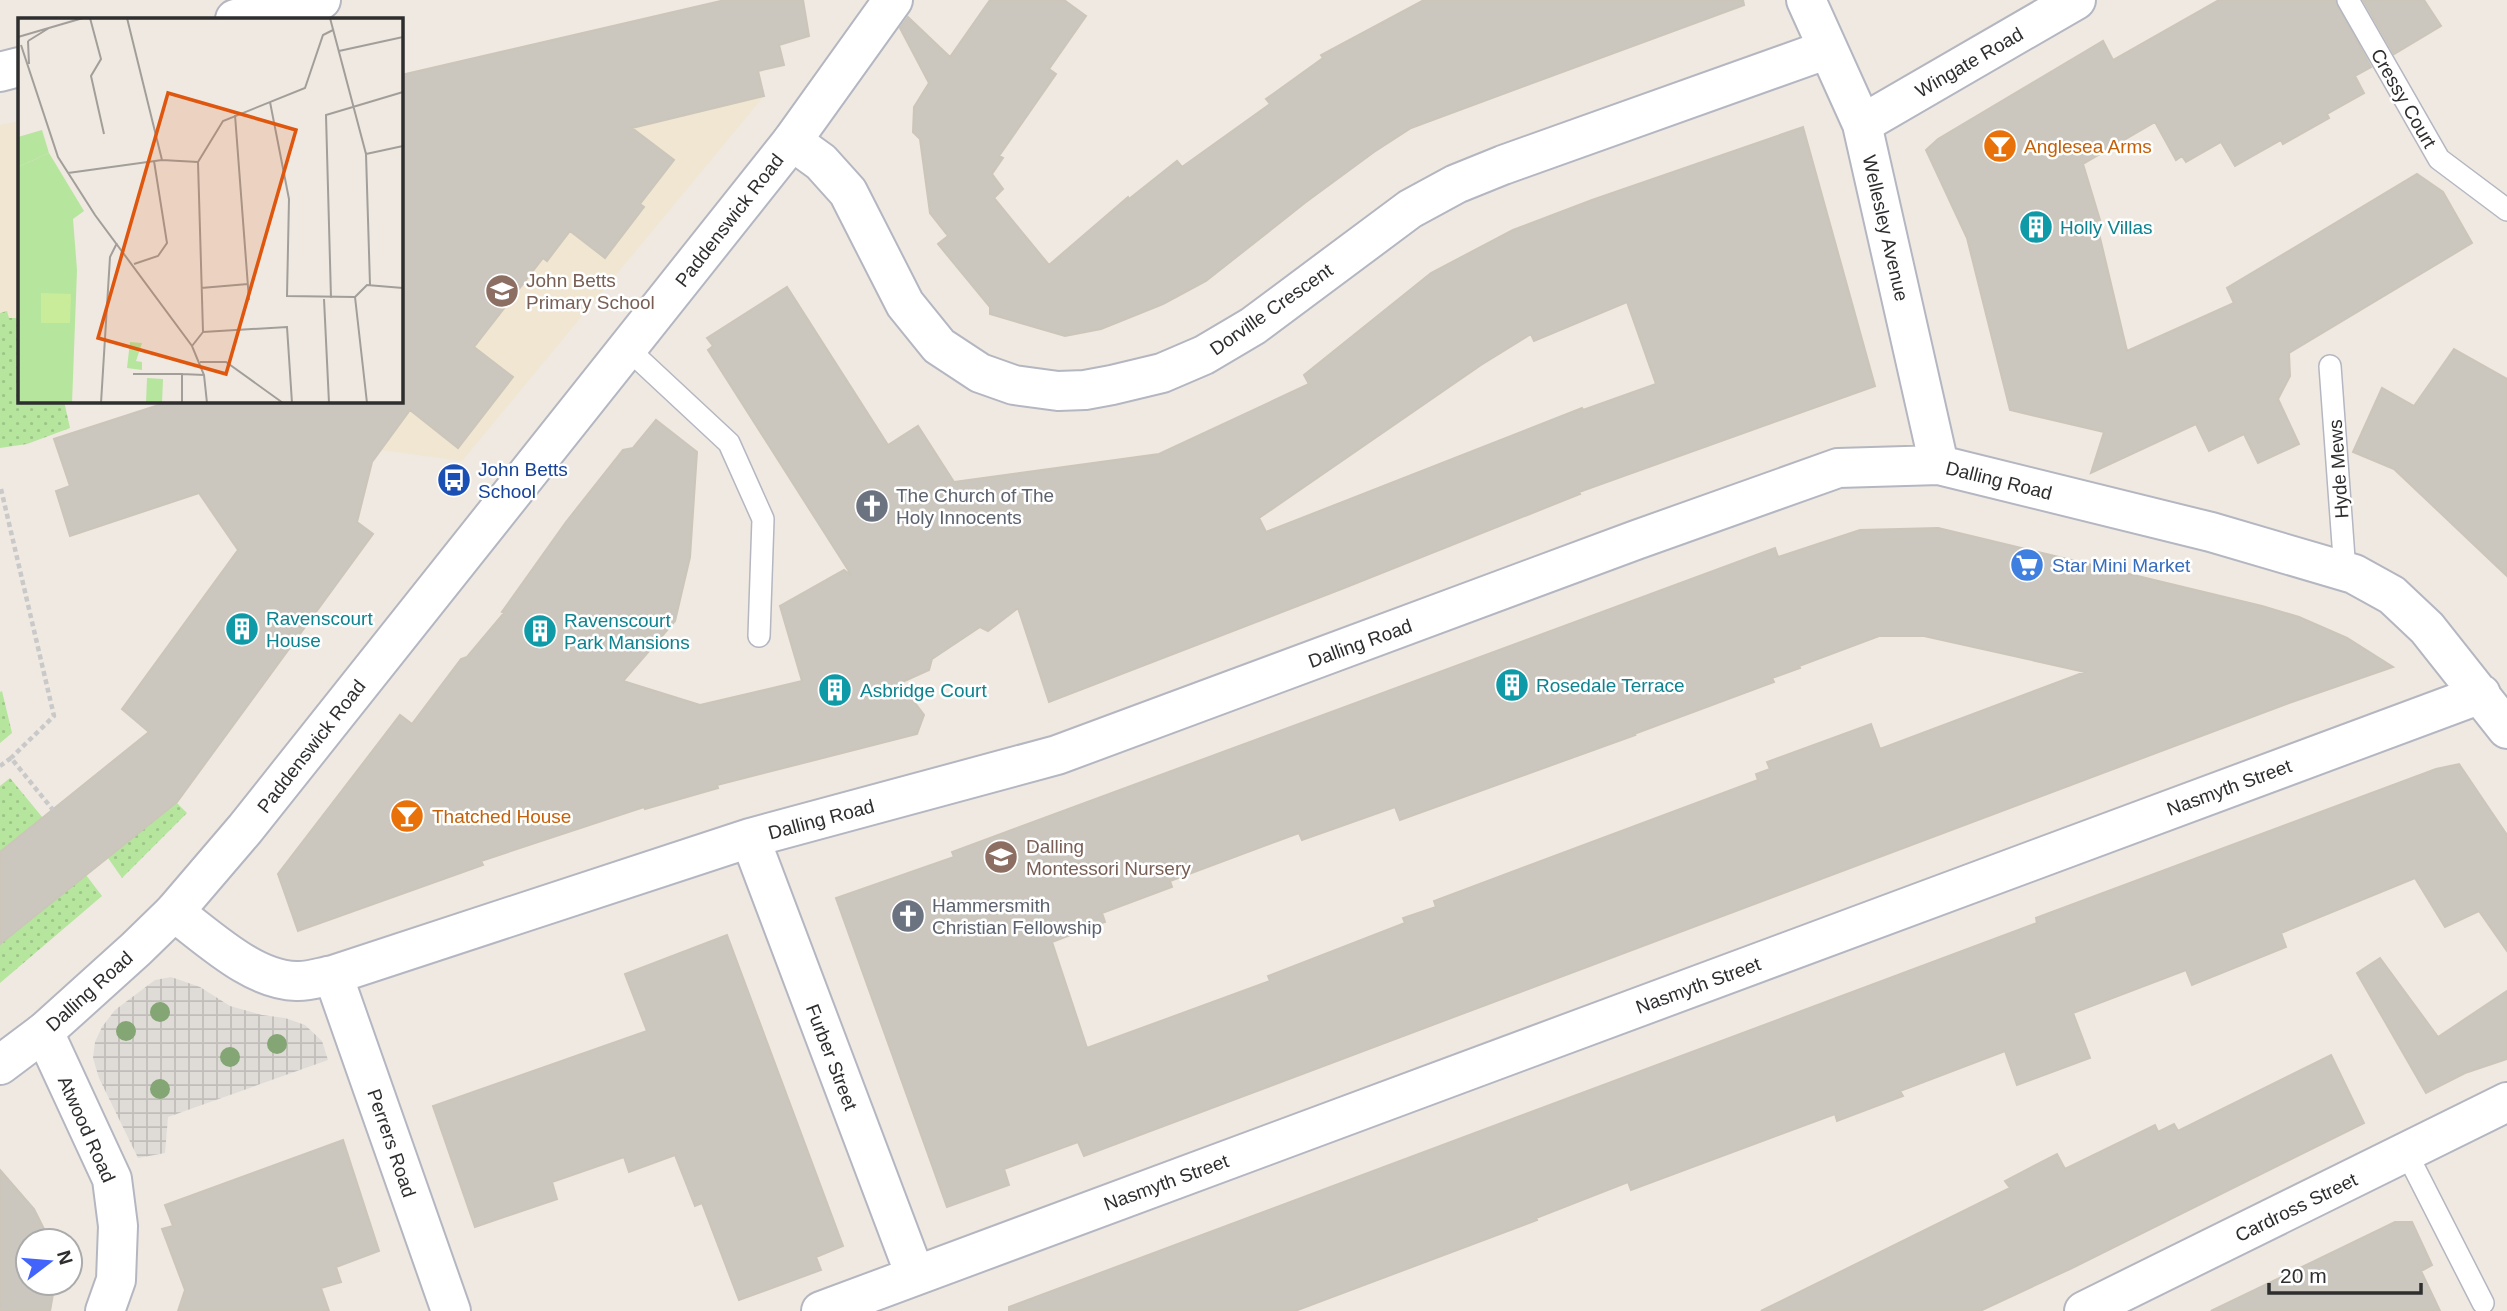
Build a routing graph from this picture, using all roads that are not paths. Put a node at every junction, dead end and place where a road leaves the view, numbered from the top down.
1 (321, 0) edge
2 (893, 0) edge
3 (1806, 0) edge
4 (2076, 0) edge
5 (2348, 0) edge
6 (240, 18) edge
7 (1828, 49) junction
8 (18, 67) edge
9 (0, 72) edge
10 (1862, 124) junction
11 (792, 141) junction
12 (2507, 210) edge
13 (627, 348) junction
14 (2330, 366) dead end
15 (1939, 465) junction
16 (2345, 572) junction
17 (759, 636) dead end
18 (2497, 710) edge
19 (245, 829) joint
20 (750, 838) junction
21 (174, 912) junction
22 (333, 975) junction
23 (44, 1032) junction
24 (0, 1065) edge
25 (2507, 1102) edge
26 (2406, 1152) junction
27 (915, 1275) junction
28 (2483, 1303) dead end
29 (105, 1311) edge
30 (452, 1311) edge
31 (821, 1311) edge
32 (2084, 1311) edge

1 - 6 street
2 - 11 street, Paddenswick Road
3 - 7 street, Wellesley Avenue
4 - 10 street, Wingate Road
5 - 12 lane, Cressy Court
7 - 10 street, Wellesley Avenue
7 - 11 street, Dorville Crescent
8 - 9 street
10 - 15 street, Wellesley Avenue
11 - 13 street, Paddenswick Road
13 - 17 lane
13 - 19 street, Paddenswick Road
14 - 16 lane, Hyde Mews
15 - 16 street, Dalling Road
15 - 20 street, Dalling Road
16 - 18 street, Dalling Road
18 - 27 street, Nasmyth Street
19 - 21 street, Dalling Road
20 - 22 street, Dalling Road
20 - 27 street, Furber Street
21 - 22 street, Dalling Road
21 - 23 street, Dalling Road
22 - 30 street, Perrers Road
23 - 24 street, Dalling Road
23 - 29 street, Atwood Road
25 - 26 street, Cardross Street
26 - 28 lane
26 - 32 street, Cardross Street
27 - 31 street, Nasmyth Street

